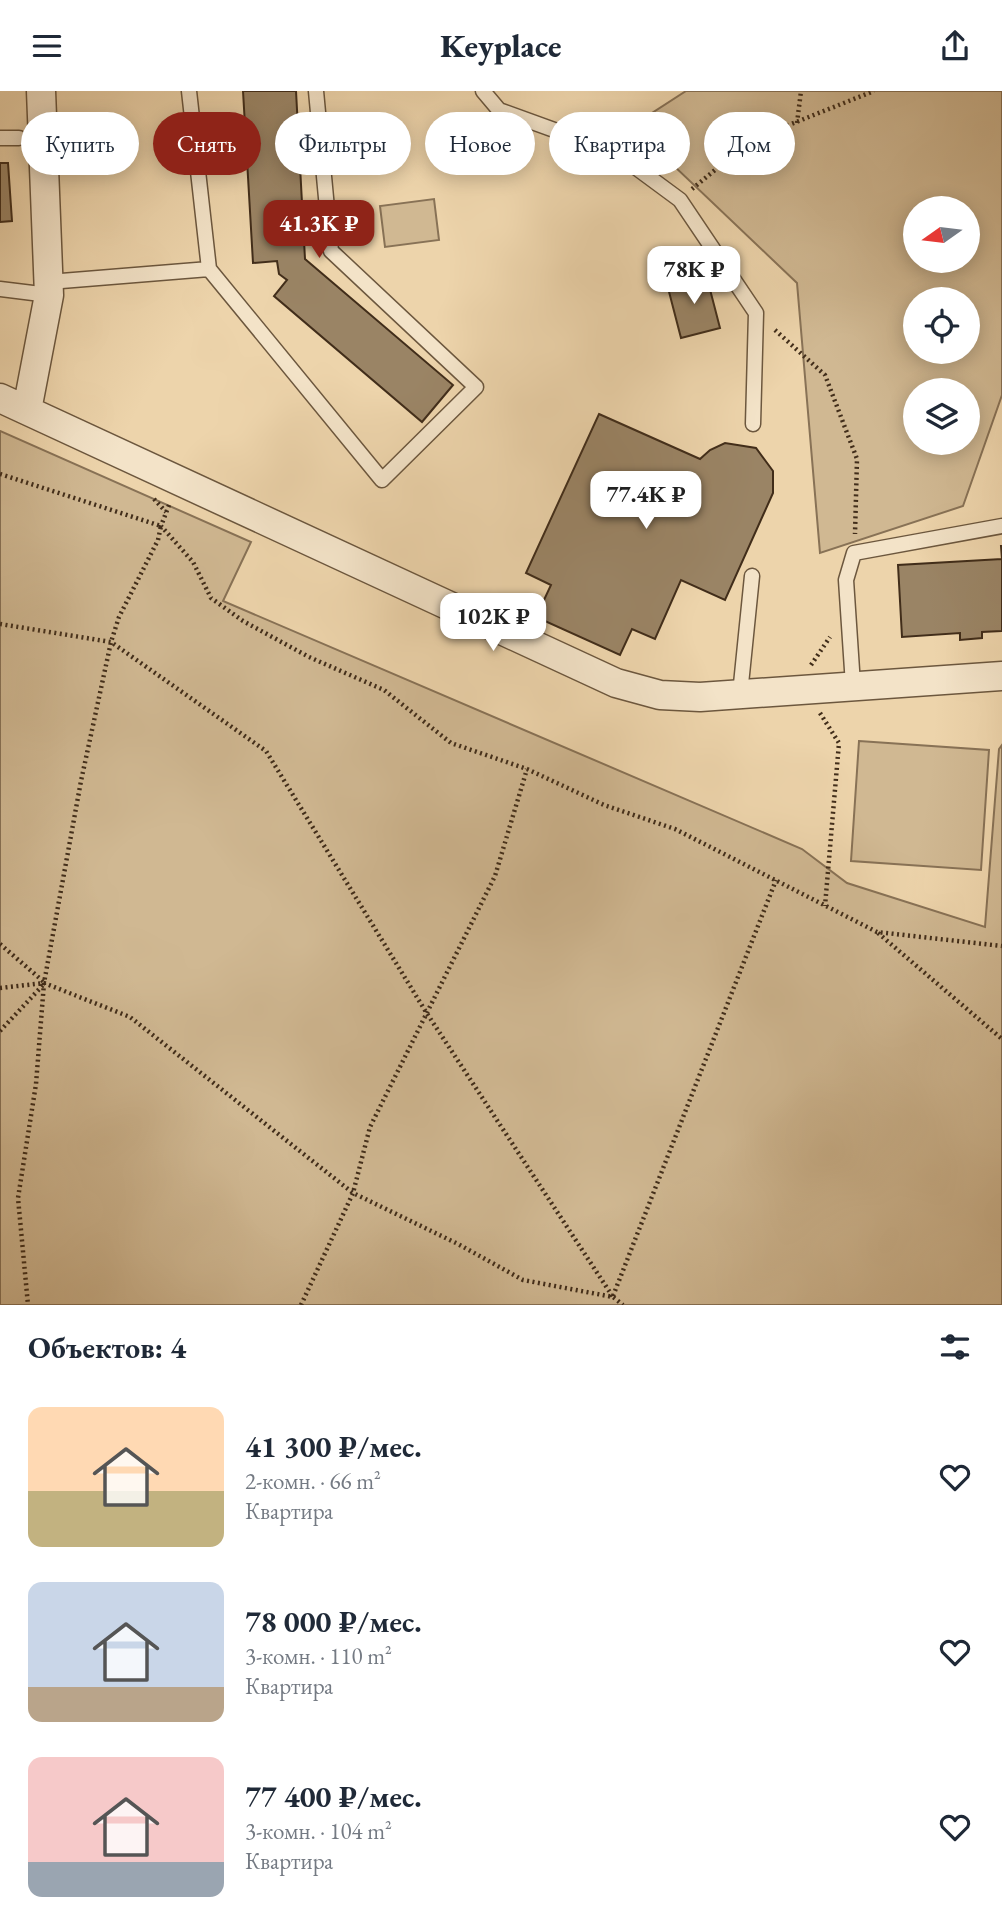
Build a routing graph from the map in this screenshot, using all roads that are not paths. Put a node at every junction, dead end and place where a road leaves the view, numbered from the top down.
1 (41, 91) edge
2 (189, 91) edge
3 (316, 91) edge
4 (483, 91) edge
5 (0, 138) edge
6 (19, 138) dead end
7 (209, 269) junction
8 (0, 289) edge
9 (49, 289) junction
10 (0, 398) edge
11 (27, 410) junction
12 (752, 424) dead end
13 (1002, 526) edge
14 (752, 576) dead end
15 (1002, 676) edge
16 (853, 685) junction
17 (740, 694) junction

1 - 9 street
2 - 7 lane
3 - 7 lane
4 - 12 lane
5 - 6 lane
7 - 9 lane
8 - 9 lane
9 - 11 street
10 - 11 street
11 - 17 street
13 - 16 lane
14 - 17 lane
15 - 16 street
16 - 17 street

